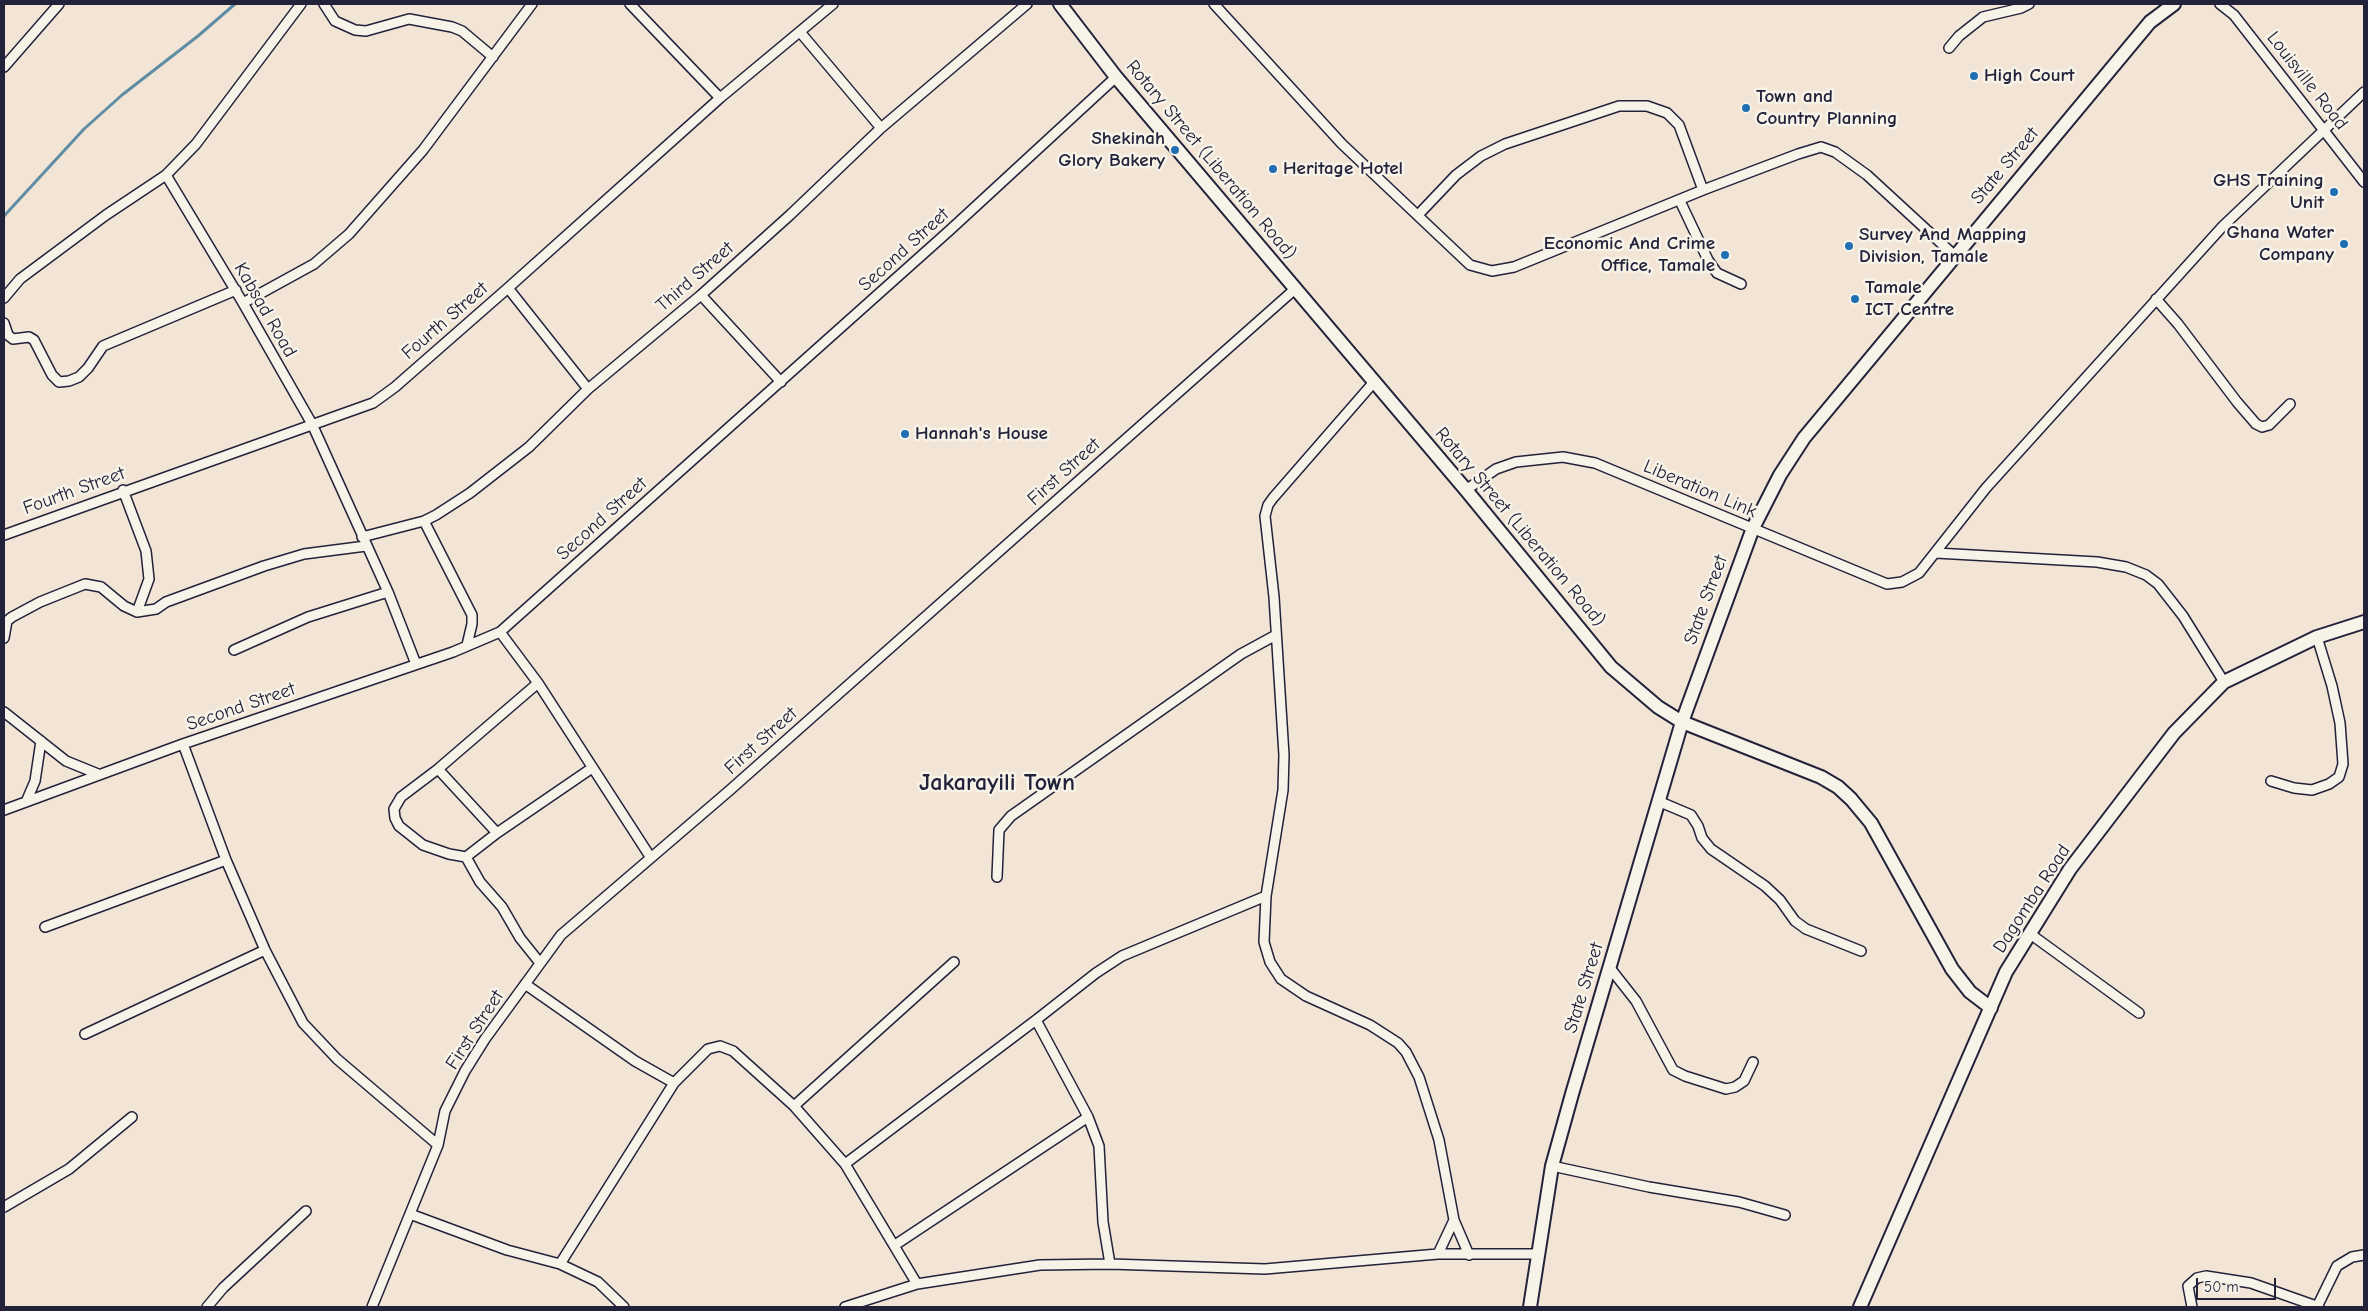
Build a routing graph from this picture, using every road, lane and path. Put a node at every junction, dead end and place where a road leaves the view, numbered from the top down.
1 (59, 4) edge
2 (301, 4) edge
3 (324, 4) edge
4 (532, 4) edge
5 (630, 4) edge
6 (833, 4) edge
7 (1027, 4) edge
8 (1060, 4) edge
9 (1214, 4) edge
10 (2029, 4) edge
11 (2159, 4) edge
12 (2174, 4) edge
13 (2220, 4) edge
14 (2229, 4) edge
15 (2234, 15) junction
16 (2150, 22) junction
17 (800, 32) junction
18 (1949, 48) dead end
19 (493, 57) junction
20 (4, 67) edge
21 (1116, 77) junction
22 (2364, 92) edge
23 (720, 98) junction
24 (881, 128) junction
25 (2324, 130) junction
26 (166, 175) junction
27 (2364, 182) edge
28 (1703, 190) junction
29 (1680, 201) junction
30 (1418, 214) junction
31 (1954, 256) junction
32 (1741, 284) dead end
33 (508, 288) junction
34 (1295, 289) junction
35 (236, 290) junction
36 (701, 295) junction
37 (4, 298) edge
38 (2156, 299) junction
39 (243, 303) junction
40 (4, 323) edge
41 (781, 382) junction
42 (1374, 382) junction
43 (588, 389) junction
44 (2290, 404) dead end
45 (312, 424) junction
46 (123, 490) junction
47 (1466, 490) junction
48 (424, 521) junction
49 (1753, 528) junction
50 (4, 535) edge
51 (364, 542) junction
52 (1936, 553) junction
53 (388, 592) junction
54 (137, 612) junction
55 (2364, 622) edge
56 (500, 632) junction
57 (1276, 635) junction
58 (2317, 637) junction
59 (4, 638) edge
60 (467, 645) junction
61 (234, 650) dead end
62 (416, 664) junction
63 (2224, 682) junction
64 (538, 683) junction
65 (4, 712) edge
66 (1682, 722) junction
67 (41, 741) junction
68 (182, 744) junction
69 (592, 768) junction
70 (438, 769) junction
71 (98, 774) junction
72 (2271, 781) dead end
73 (1658, 801) junction
74 (26, 802) junction
75 (4, 810) edge
76 (497, 833) junction
77 (466, 857) junction
78 (651, 858) junction
79 (226, 860) junction
80 (997, 877) dead end
81 (1266, 896) junction
82 (45, 927) dead end
83 (2028, 934) junction
84 (265, 950) junction
85 (1861, 951) dead end
86 (954, 962) dead end
87 (540, 963) junction
88 (1610, 968) junction
89 (525, 984) junction
90 (1991, 1008) junction
91 (2139, 1013) dead end
92 (1036, 1020) junction
93 (84, 1034) dead end
94 (1753, 1062) dead end
95 (674, 1083) junction
96 (794, 1106) junction
97 (132, 1117) dead end
98 (1088, 1117) junction
99 (438, 1145) junction
100 (845, 1164) junction
101 (1552, 1166) junction
102 (4, 1208) edge
103 (306, 1210) dead end
104 (410, 1214) junction
105 (1785, 1215) dead end
106 (1454, 1220) junction
107 (895, 1245) junction
108 (1438, 1254) junction
109 (1538, 1254) junction
110 (2364, 1254) edge
111 (1469, 1255) junction
112 (560, 1264) junction
113 (1110, 1264) junction
114 (916, 1284) junction
115 (207, 1307) edge
116 (372, 1307) edge
117 (624, 1307) edge
118 (845, 1307) edge
119 (1530, 1307) edge
120 (1860, 1307) edge
121 (2192, 1307) edge
122 (2318, 1307) edge

1 - 20 street
2 - 26 street
3 - 19 street
4 - 19 street
5 - 23 street
6 - 17 street, Fourth Street
7 - 24 street, Third Street
8 - 21 street, Rotary Street (Liberation Road)
9 - 30 street
10 - 18 street
11 - 16 street, State Street
12 - 16 street, State Street
13 - 15 street, Louisville Road
14 - 15 street
15 - 25 street, Louisville Road
16 - 31 street, State Street
17 - 23 street, Fourth Street
17 - 24 street
19 - 39 street
21 - 34 street, Rotary Street (Liberation Road)
21 - 41 street, Second Street
22 - 25 street
23 - 33 street, Fourth Street
24 - 36 street, Third Street
25 - 27 street, Louisville Road
25 - 38 street
26 - 35 street, Kabsad Road
26 - 37 street
28 - 29 street
28 - 30 street
28 - 31 street
29 - 30 street
29 - 32 street
31 - 49 street, State Street
33 - 43 street
33 - 45 street, Fourth Street
34 - 42 street, Rotary Street (Liberation Road)
34 - 78 street, First Street
35 - 39 street, Kabsad Road
35 - 40 street
36 - 41 street
36 - 43 street, Third Street
38 - 44 street
38 - 52 street
39 - 45 street, Kabsad Road
41 - 56 street, Second Street
42 - 47 street, Rotary Street (Liberation Road)
42 - 57 street
43 - 48 street, Third Street
45 - 46 street, Fourth Street
45 - 51 street, Kabsad Road
46 - 50 street, Fourth Street
46 - 54 street
47 - 49 street, Liberation Link
47 - 66 street, Rotary Street (Liberation Road)
48 - 51 street, Third Street
48 - 60 street
49 - 52 street, Liberation Link
49 - 66 street, State Street
51 - 53 street, Kabsad Road
51 - 54 street, Third Street
52 - 63 street
53 - 61 street
53 - 62 street, Kabsad Road
54 - 59 street
55 - 58 street, Dagomba Road
56 - 60 street, Second Street
56 - 64 street
57 - 80 street
57 - 81 street
58 - 63 street, Dagomba Road
58 - 72 street
60 - 62 street, Second Street
62 - 68 street, Second Street
63 - 83 street, Dagomba Road
64 - 69 street
64 - 70 street
65 - 67 street
66 - 73 street, State Street
66 - 90 street, Rotary Street (Liberation Road)
67 - 71 street
67 - 74 street
68 - 71 street, Second Street
68 - 79 street
69 - 76 street
69 - 78 street
70 - 76 street
70 - 77 street
71 - 74 street, Second Street
73 - 85 street
73 - 88 street, State Street
74 - 75 street, Second Street
76 - 77 street
77 - 87 street
78 - 87 street, First Street
79 - 82 street
79 - 84 street
81 - 92 street
81 - 106 street
83 - 90 street, Dagomba Road
83 - 91 street
84 - 93 street
84 - 99 street
86 - 96 street
87 - 89 street, First Street
88 - 94 street
88 - 101 street, State Street
89 - 95 street
89 - 99 street, First Street
90 - 120 street, Dagomba Road
92 - 98 street
92 - 100 street
95 - 96 street
95 - 112 street
96 - 100 street
97 - 102 street
98 - 107 street
98 - 113 street
99 - 104 street, First Street
100 - 107 street
101 - 105 street
101 - 109 street, State Street
103 - 115 street
104 - 112 street
104 - 116 street, First Street
106 - 108 street
106 - 111 street
107 - 114 street
108 - 111 street
108 - 113 street
109 - 111 street
109 - 119 street, State Street
110 - 122 street
112 - 117 street
113 - 114 street
114 - 118 street
121 - 122 street

